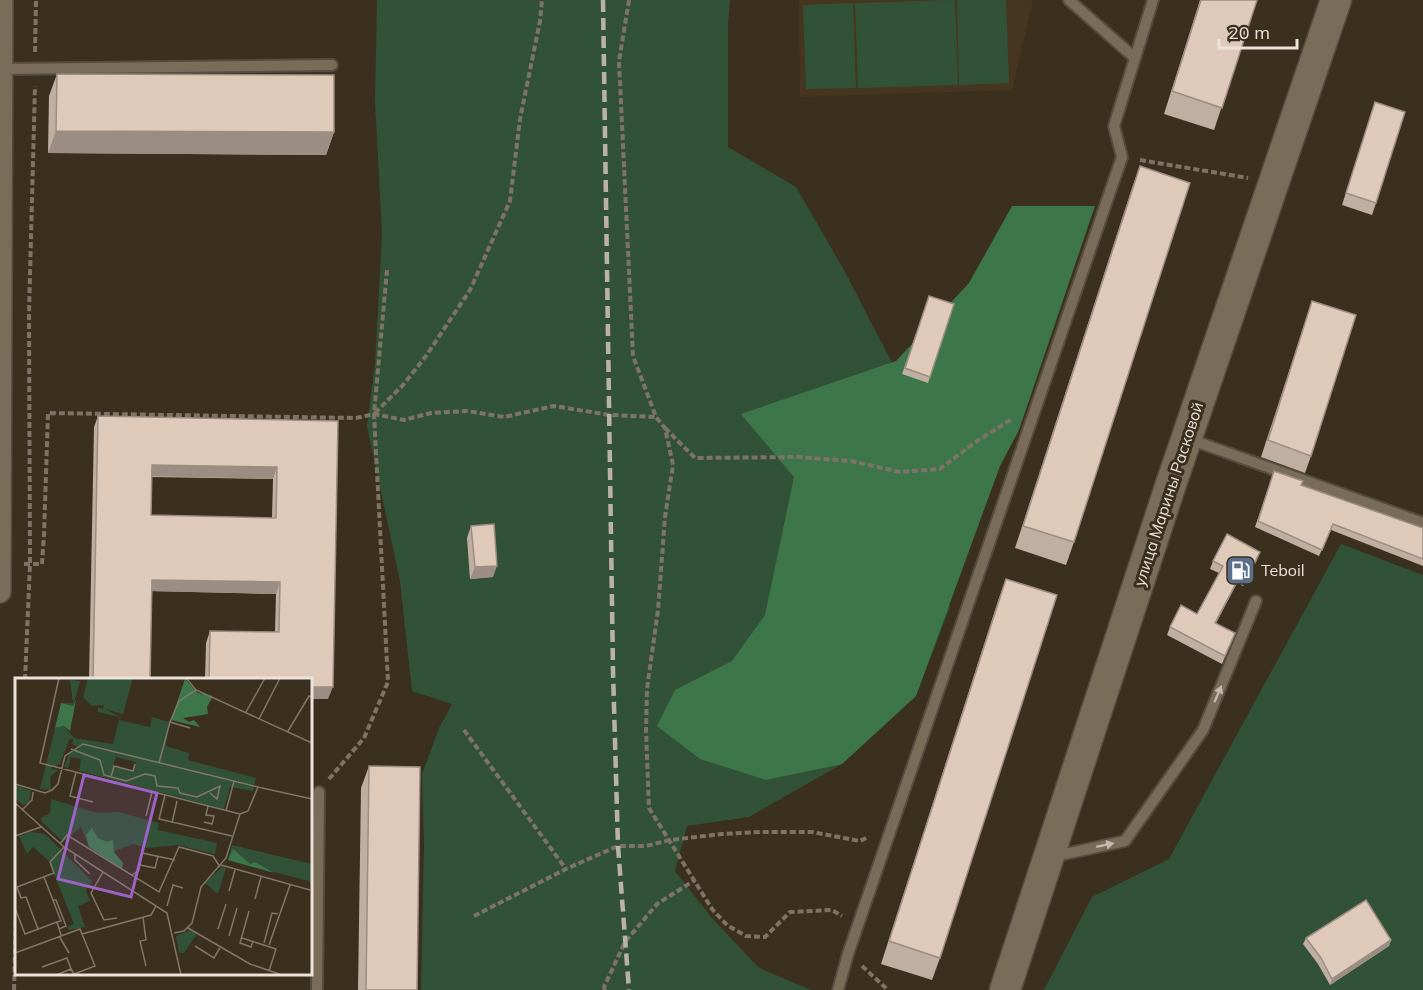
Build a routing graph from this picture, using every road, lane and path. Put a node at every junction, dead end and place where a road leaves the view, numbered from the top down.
1 (2, 0) edge
2 (36, 0) edge
3 (542, 0) edge
4 (629, 0) edge
5 (1069, 0) edge
6 (1153, 0) edge
7 (1336, 0) edge
8 (1134, 58) junction
9 (332, 65) dead end
10 (35, 68) junction
11 (3, 69) junction
12 (1122, 157) junction
13 (1249, 178) dead end
14 (387, 270) dead end
15 (1037, 404) junction
16 (374, 414) junction
17 (656, 417) junction
18 (665, 428) junction
19 (1186, 438) junction
20 (1423, 523) edge
21 (1, 564) edge
22 (30, 564) junction
23 (0, 592) edge
24 (1256, 601) dead end
25 (25, 678) edge
26 (464, 730) dead end
27 (319, 792) joint
28 (892, 825) junction
29 (670, 840) junction
30 (1048, 857) junction
31 (566, 869) junction
32 (695, 880) junction
33 (474, 916) dead end
34 (858, 926) junction
35 (15, 952) edge
36 (848, 954) junction
37 (14, 990) edge
38 (317, 990) edge
39 (605, 990) edge
40 (838, 990) edge
41 (888, 990) edge
42 (1005, 990) edge

1 - 11 street
2 - 10 path
3 - 16 path
4 - 17 path
5 - 8 lane
6 - 8 lane
7 - 19 main road, улица Марины Расковой
8 - 12 lane
9 - 10 lane
10 - 11 lane
10 - 22 path
11 - 21 street
12 - 13 path
12 - 15 lane
14 - 16 path
15 - 18 path
15 - 28 lane
16 - 17 path
16 - 22 path
16 - 27 path
17 - 18 path
18 - 29 path
19 - 20 lane
19 - 30 main road, улица Марины Расковой
21 - 22 path
21 - 23 street
22 - 25 path
30 -> 24 lane
26 - 31 path
27 - 38 lane
28 - 29 path
28 - 34 lane
29 - 31 path
29 - 32 path
30 - 42 main road, улица Марины Расковой
31 - 33 path
32 - 34 path
32 - 39 path
34 - 36 lane
35 - 37 path
36 - 40 lane
36 - 41 path

